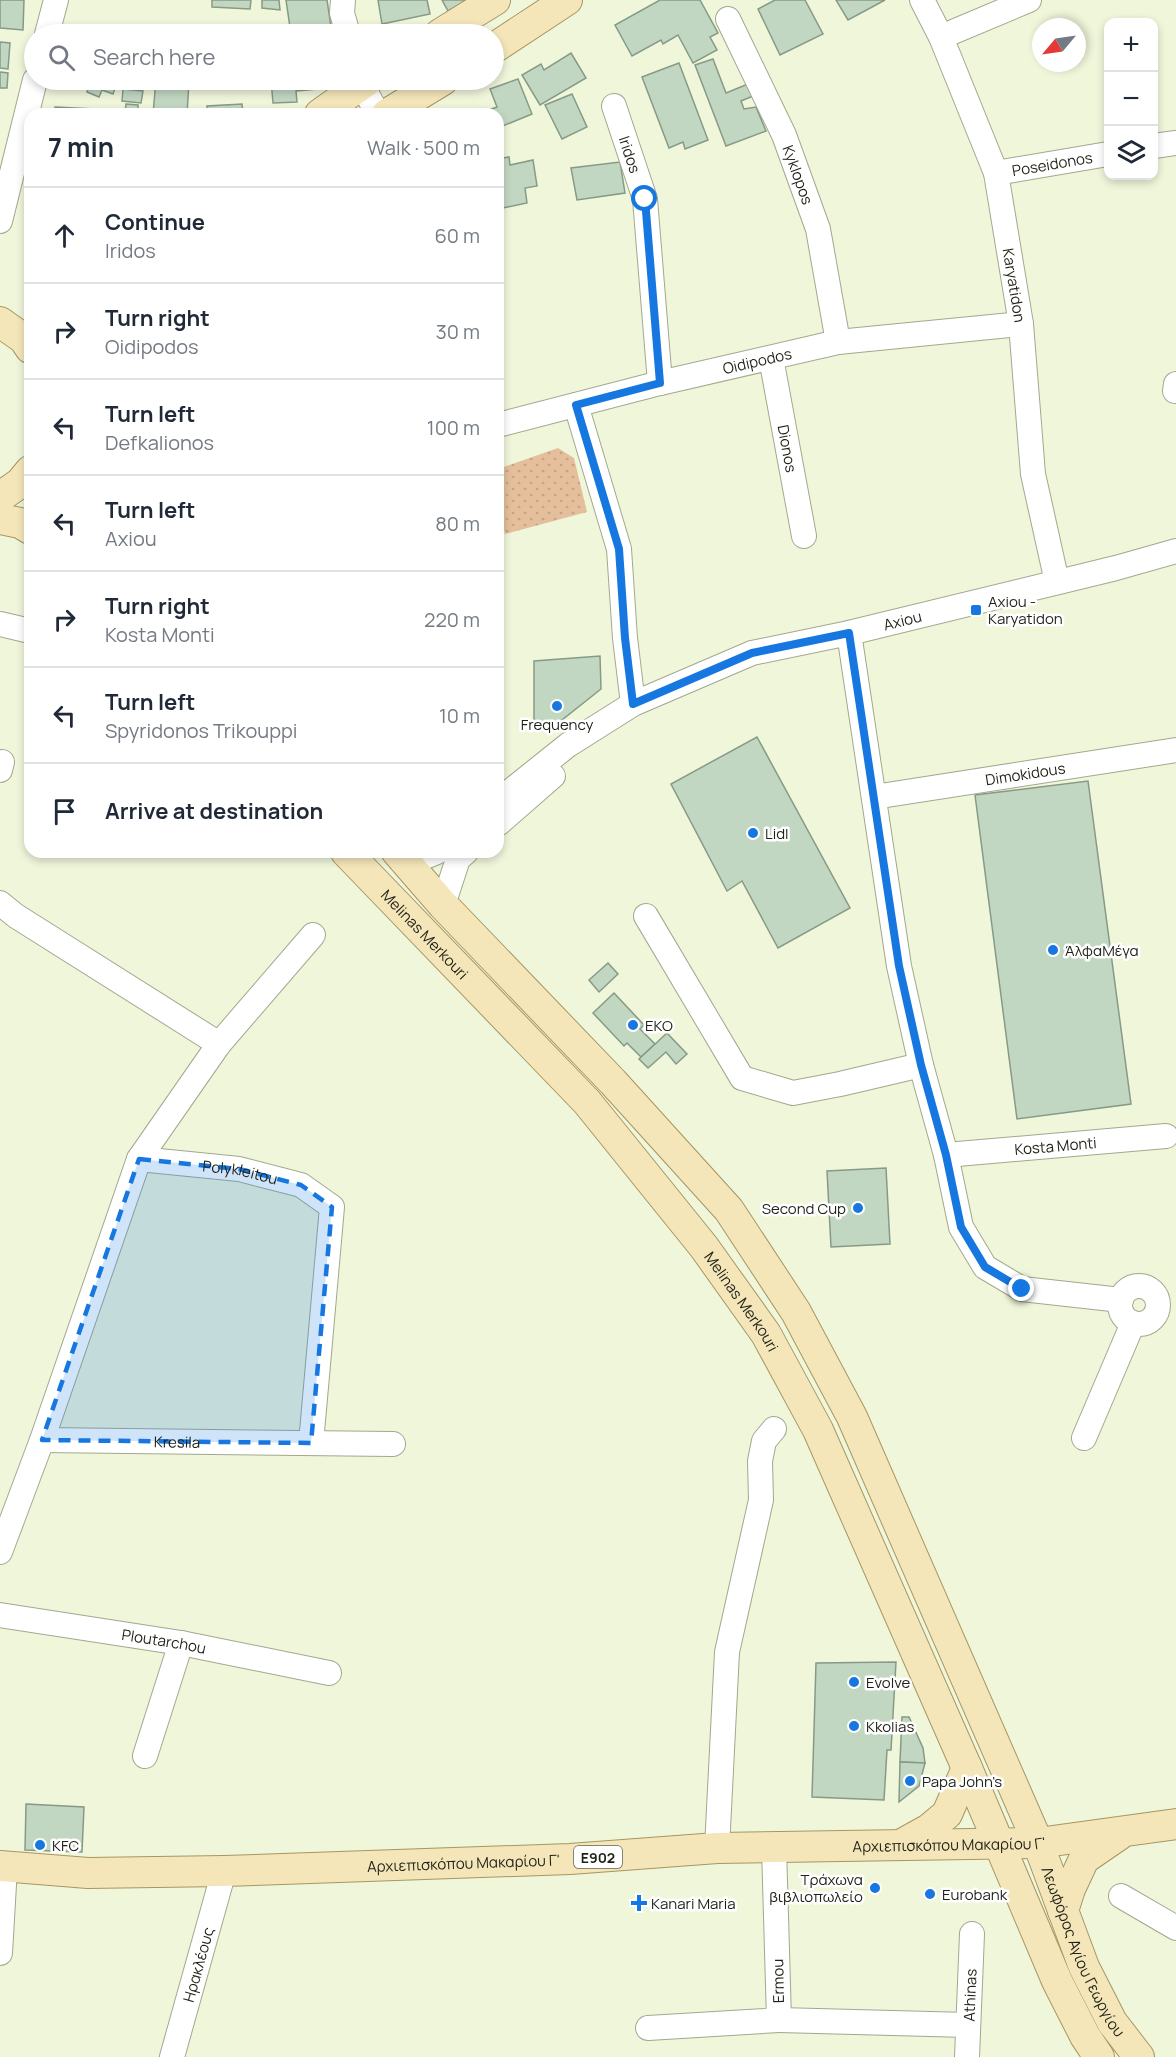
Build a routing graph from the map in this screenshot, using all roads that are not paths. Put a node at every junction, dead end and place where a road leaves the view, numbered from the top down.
1 (56, 0) edge
2 (343, 0) edge
3 (495, 0) edge
4 (567, 0) edge
5 (922, 0) edge
6 (1029, 0) edge
7 (728, 19) dead end
8 (50, 24) edge
9 (345, 24) edge
10 (456, 24) edge
11 (941, 37) junction
12 (504, 41) edge
13 (33, 90) edge
14 (351, 90) edge
15 (367, 90) edge
16 (427, 90) edge
17 (614, 106) dead end
18 (28, 108) edge
19 (328, 108) edge
20 (375, 108) edge
21 (397, 108) edge
22 (24, 124) edge
23 (1176, 143) edge
24 (1158, 145) edge
25 (1104, 155) edge
26 (996, 173) junction
27 (0, 221) edge
28 (11, 320) edge
29 (1021, 324) junction
30 (24, 339) edge
31 (838, 342) junction
32 (771, 358) junction
33 (660, 383) junction
34 (1176, 384) edge
35 (1175, 392) edge
36 (576, 405) junction
37 (504, 423) edge
38 (24, 478) edge
39 (0, 497) edge
40 (0, 519) edge
41 (24, 525) edge
42 (804, 536) dead end
43 (1176, 551) edge
44 (1057, 582) junction
45 (0, 624) edge
46 (24, 630) edge
47 (849, 633) junction
48 (633, 704) junction
49 (1176, 750) edge
50 (504, 796) edge
51 (874, 797) junction
52 (504, 819) edge
53 (352, 858) edge
54 (402, 858) edge
55 (459, 858) edge
56 (0, 903) edge
57 (443, 905) junction
58 (646, 916) dead end
59 (314, 935) dead end
60 (219, 1044) junction
61 (921, 1065) junction
62 (1166, 1136) dead end
63 (946, 1155) junction
64 (139, 1159) junction
65 (1121, 1300) junction
66 (1167, 1311) edge
67 (1132, 1323) junction
68 (774, 1430) dead end
69 (1084, 1438) dead end
70 (42, 1440) junction
71 (311, 1443) junction
72 (393, 1444) dead end
73 (0, 1552) edge
74 (0, 1615) edge
75 (181, 1643) junction
76 (329, 1673) dead end
77 (145, 1756) dead end
78 (968, 1767) junction
79 (1176, 1824) edge
80 (1124, 1832) junction
81 (1038, 1843) junction
82 (1000, 1844) junction
83 (899, 1845) junction
84 (774, 1847) junction
85 (717, 1848) junction
86 (2, 1866) edge
87 (224, 1871) junction
88 (1121, 1896) dead end
89 (1063, 1911) junction
90 (1176, 1928) edge
91 (972, 1934) dead end
92 (0, 1953) edge
93 (779, 2020) junction
94 (968, 2025) junction
95 (648, 2028) dead end
96 (172, 2057) edge
97 (966, 2057) edge
98 (1099, 2057) edge
99 (1139, 2057) edge

1 - 8 street
2 - 9 street
3 - 10 main road
4 - 12 main road
5 - 11 street, Karyatidon
6 - 11 street
7 - 31 street, Kyklopos
11 - 26 street, Karyatidon
13 - 18 street
14 - 19 main road
15 - 20 street
16 - 21 main road
17 - 33 street, Iridos
22 - 27 street
23 - 24 street
25 - 26 street, Poseidonos
26 - 29 street, Karyatidon
28 - 30 main road
29 - 31 street, Oidipodos
29 - 44 street, Karyatidon
31 - 32 street, Oidipodos
32 - 33 street, Oidipodos
32 - 42 street, Dionos
33 - 36 street, Oidipodos
34 - 35 street
36 - 37 street, Oidipodos
36 - 48 street
38 - 39 main road
40 - 41 main road
43 - 44 street, Axiou
44 - 47 street, Axiou
45 - 46 street
47 - 48 street, Axiou
47 - 51 street
48 - 50 street, Axiou
48 - 52 street, Axiou
49 - 51 street, Dimokidous
51 - 61 street
53 - 78 main road, Melinas Merkouri
54 - 57 main road
55 - 57 street
56 - 60 street
57 - 81 main road
58 - 61 street
59 - 60 street
60 - 64 street
61 - 63 street
62 - 63 street, Kosta Monti
63 - 65 street
64 - 70 street
64 - 71 street, Polykleitou
65 - 66 street
65 - 67 street
66 - 67 street
67 - 69 street
68 - 85 street
70 - 71 street, Kresila
70 - 73 street
71 - 72 street, Kresila
74 - 75 street, Ploutarchou
75 - 76 street, Ploutarchou
75 - 77 street
78 - 82 main road, Melinas Merkouri
78 - 83 main road
79 - 80 main road, Αρχιεπισκόπου Μακαρίου Γ' / E902
80 - 81 main road, Αρχιεπισκόπου Μακαρίου Γ' / E902
80 - 89 main road
81 - 82 main road, Αρχιεπισκόπου Μακαρίου Γ' / E902
81 - 89 main road, Λεωφόρος Αγίου Γεωργίου
82 - 83 main road, Αρχιεπισκόπου Μακαρίου Γ' / E902
82 - 98 main road
83 - 84 main road, Αρχιεπισκόπου Μακαρίου Γ' / E902
84 - 85 main road, Αρχιεπισκόπου Μακαρίου Γ' / E902
84 - 93 street, Ermou
85 - 87 main road, Αρχιεπισκόπου Μακαρίου Γ' / E902
86 - 87 main road, Αρχιεπισκόπου Μακαρίου Γ' / E902
86 - 92 street
87 - 96 street, Ηρακλέους
88 - 90 street
89 - 99 main road, Λεωφόρος Αγίου Γεωργίου
91 - 94 street, Athinas
93 - 94 street
93 - 95 street, Ermou
94 - 97 street, Athinas

